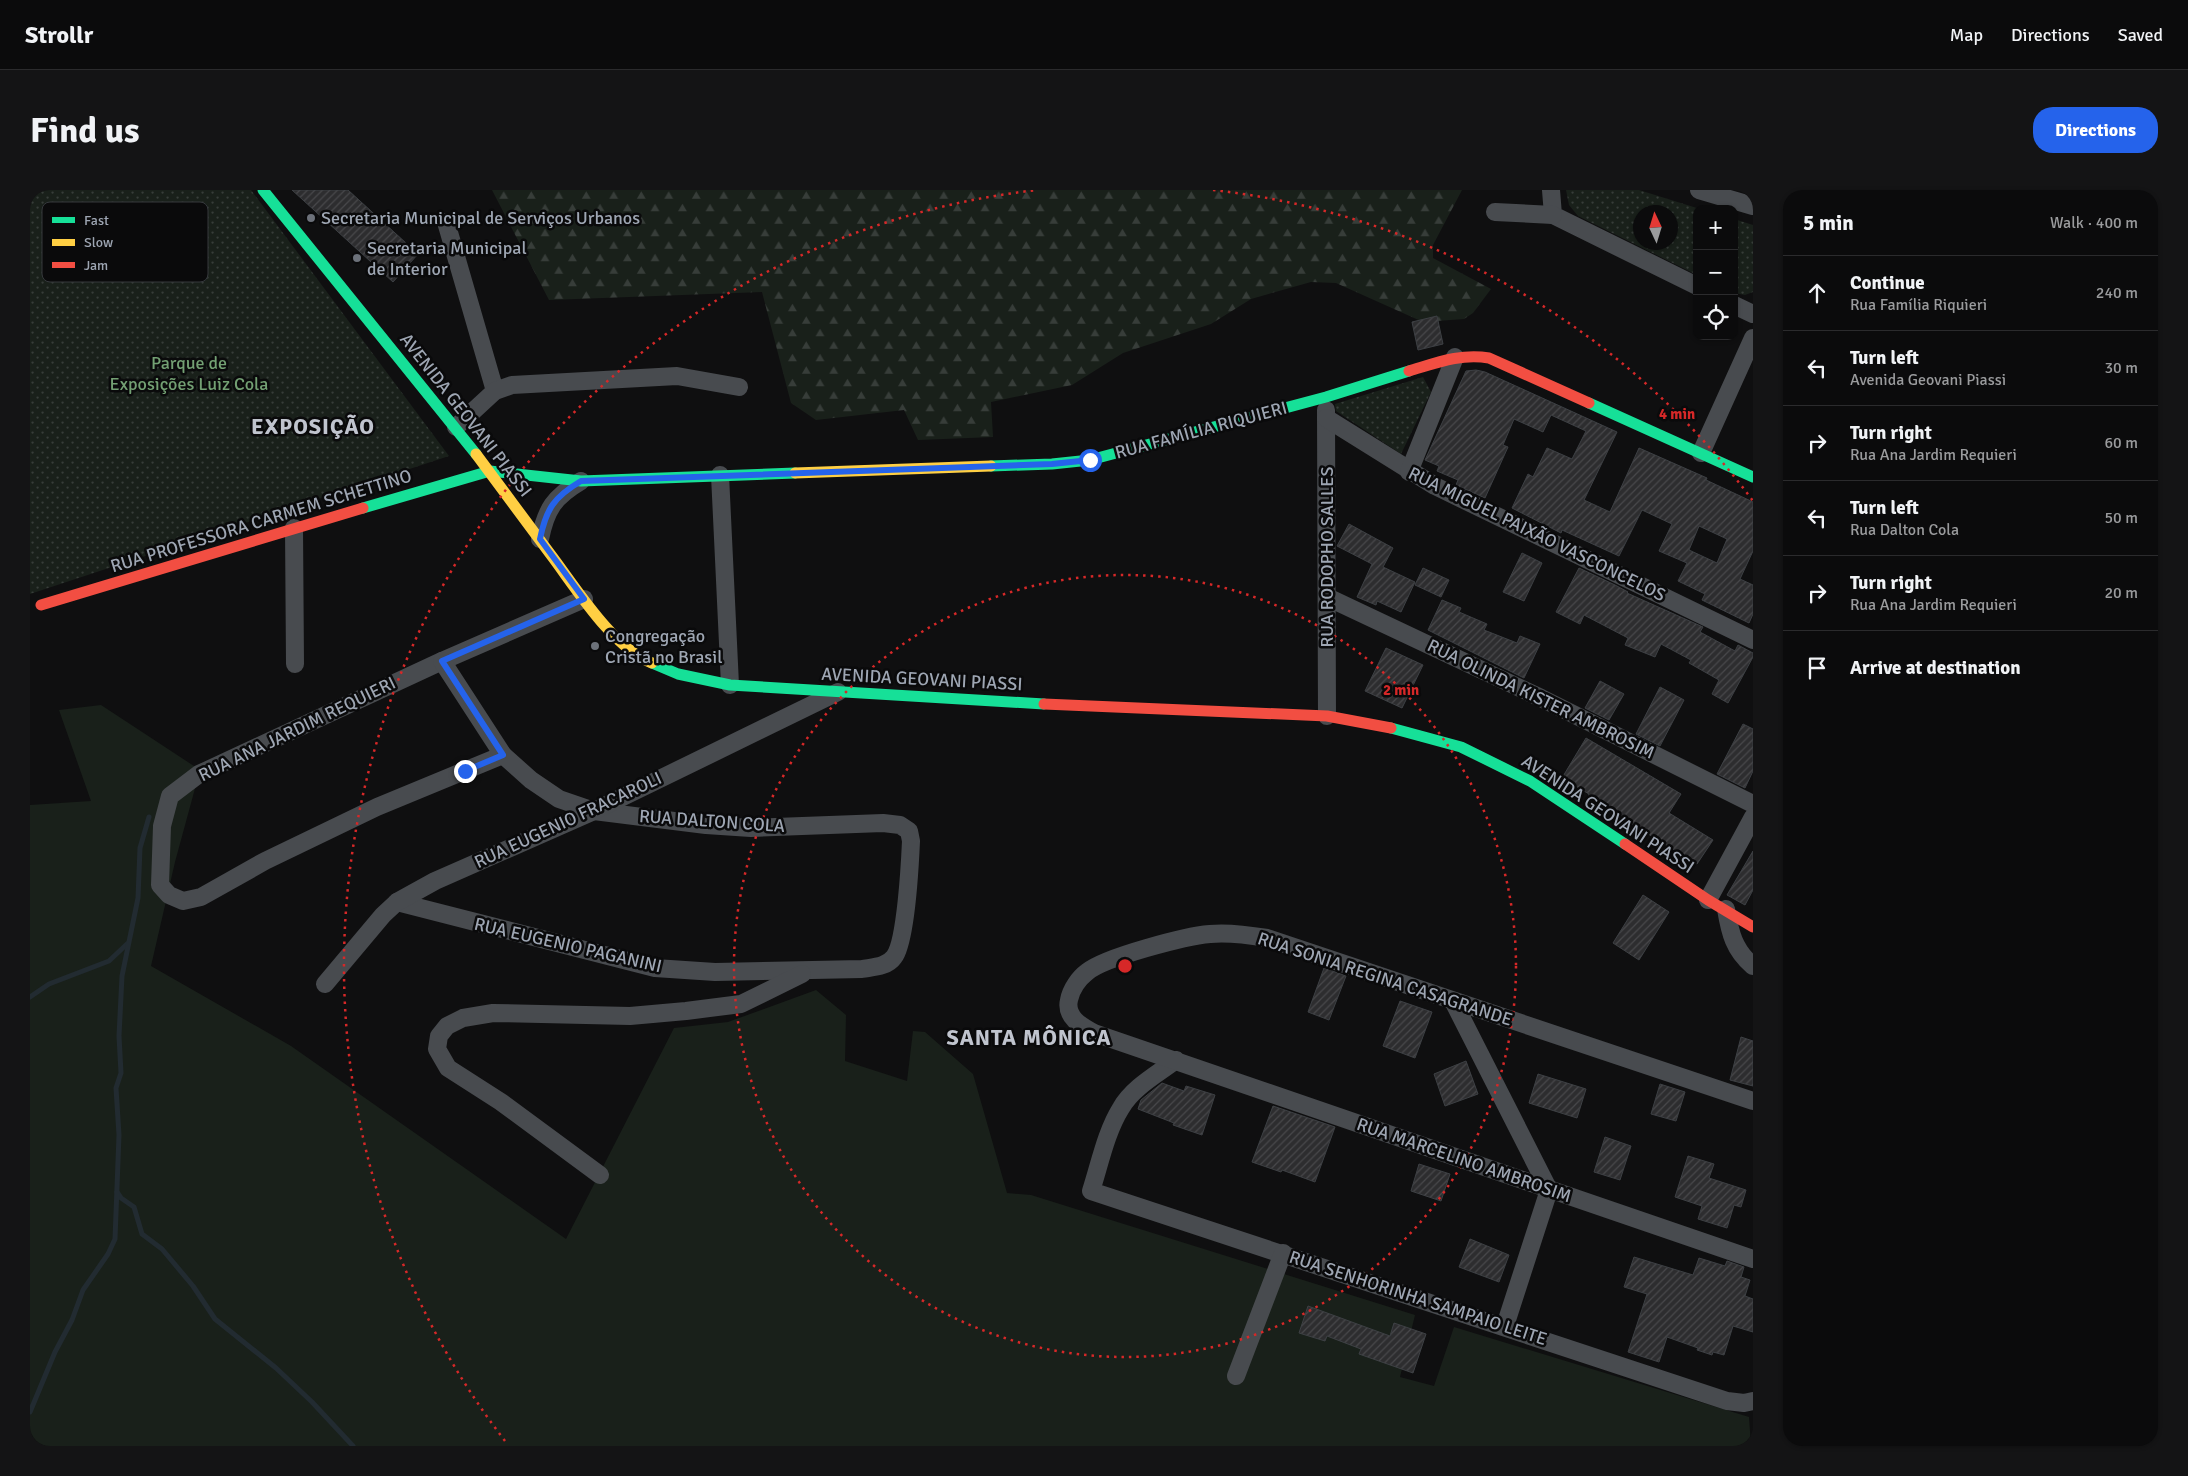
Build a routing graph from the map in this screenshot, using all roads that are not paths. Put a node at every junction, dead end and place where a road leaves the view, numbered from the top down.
1 (263, 190) edge
2 (1551, 190) edge
3 (1699, 190) edge
4 (1753, 206) edge
5 (1495, 212) dead end
6 (1553, 215) junction
7 (446, 222) dead end
8 (1693, 284) edge
9 (1738, 307) edge
10 (1753, 314) edge
11 (1753, 338) edge
12 (1455, 357) junction
13 (739, 387) dead end
14 (495, 391) junction
15 (1326, 397) junction
16 (1326, 418) junction
17 (456, 427) junction
18 (1701, 453) junction
19 (490, 472) junction
20 (1409, 472) junction
21 (720, 475) junction
22 (1753, 477) edge
23 (581, 481) junction
24 (294, 528) junction
25 (540, 539) junction
26 (1327, 597) junction
27 (584, 599) junction
28 (41, 605) dead end
29 (1753, 640) edge
30 (442, 661) junction
31 (295, 664) dead end
32 (730, 685) junction
33 (838, 692) junction
34 (1327, 716) junction
35 (503, 755) junction
36 (1753, 804) edge
37 (594, 811) junction
38 (1753, 817) edge
39 (900, 825) joint
40 (1708, 900) junction
41 (397, 902) junction
42 (1726, 910) junction
43 (1753, 927) edge
44 (1753, 966) edge
45 (807, 971) junction
46 (325, 984) dead end
47 (1453, 1001) junction
48 (1176, 1060) junction
49 (1753, 1101) edge
50 (600, 1174) dead end
51 (1549, 1190) junction
52 (1283, 1253) junction
53 (1753, 1259) edge
54 (1505, 1326) junction
55 (1236, 1376) dead end
56 (1749, 1402) edge

1 - 17 main road, AVENIDA GEOVANI PIASSI
2 - 6 street
3 - 4 street
5 - 6 street
6 - 8 street
7 - 14 street
9 - 10 street
11 - 18 street
12 - 15 main road, RUA FAMÍLIA RIQUIERI
12 - 18 main road, RUA FAMÍLIA RIQUIERI
12 - 20 street
13 - 14 street
14 - 17 street
15 - 16 street, RUA RODOPHO SALLES
15 - 21 main road, RUA FAMÍLIA RIQUIERI
16 - 20 street, RUA MIGUEL PAIXÃO VASCONCELOS
16 - 26 street, RUA RODOPHO SALLES
17 - 19 main road, AVENIDA GEOVANI PIASSI
18 - 22 main road, RUA FAMÍLIA RIQUIERI
19 - 23 main road, RUA FAMÍLIA RIQUIERI
19 - 24 main road, RUA PROFESSORA CARMEM SCHETTINO
19 - 25 main road, AVENIDA GEOVANI PIASSI
20 - 29 street, RUA MIGUEL PAIXÃO VASCONCELOS
21 - 23 main road, RUA FAMÍLIA RIQUIERI
21 - 32 street
23 - 25 street
24 - 28 main road, RUA PROFESSORA CARMEM SCHETTINO
24 - 31 street
25 - 27 main road, AVENIDA GEOVANI PIASSI
26 - 34 street, RUA RODOPHO SALLES
26 - 36 street, RUA OLINDA KISTER AMBROSIM
27 - 30 street, RUA ANA JARDIM REQUIERI
27 - 32 main road, AVENIDA GEOVANI PIASSI
30 - 35 street, RUA DALTON COLA
30 - 35 street, RUA ANA JARDIM REQUIERI
32 - 33 main road, AVENIDA GEOVANI PIASSI
33 - 34 main road, AVENIDA GEOVANI PIASSI
33 - 37 street, RUA EUGENIO FRACAROLI
34 - 40 main road, AVENIDA GEOVANI PIASSI
35 - 37 street, RUA DALTON COLA
37 - 39 street, RUA DALTON COLA
37 - 41 street, RUA EUGENIO FRACAROLI
38 - 40 street
39 - 45 street, RUA EUGENIO PAGANINI
40 - 42 main road, AVENIDA GEOVANI PIASSI
41 - 45 street, RUA EUGENIO PAGANINI
41 - 46 street, RUA EUGENIO FRACAROLI
42 - 43 main road, AVENIDA GEOVANI PIASSI
42 - 44 street
45 - 50 street
47 - 48 street, RUA SONIA REGINA CASAGRANDE
47 - 49 street, RUA SONIA REGINA CASAGRANDE
47 - 51 street
48 - 51 street, RUA MARCELINO AMBROSIM
48 - 52 street, RUA SENHORINHA SAMPAIO LEITE
51 - 53 street, RUA MARCELINO AMBROSIM
51 - 54 street
52 - 54 street, RUA SENHORINHA SAMPAIO LEITE
52 - 55 street
54 - 56 street, RUA SENHORINHA SAMPAIO LEITE

